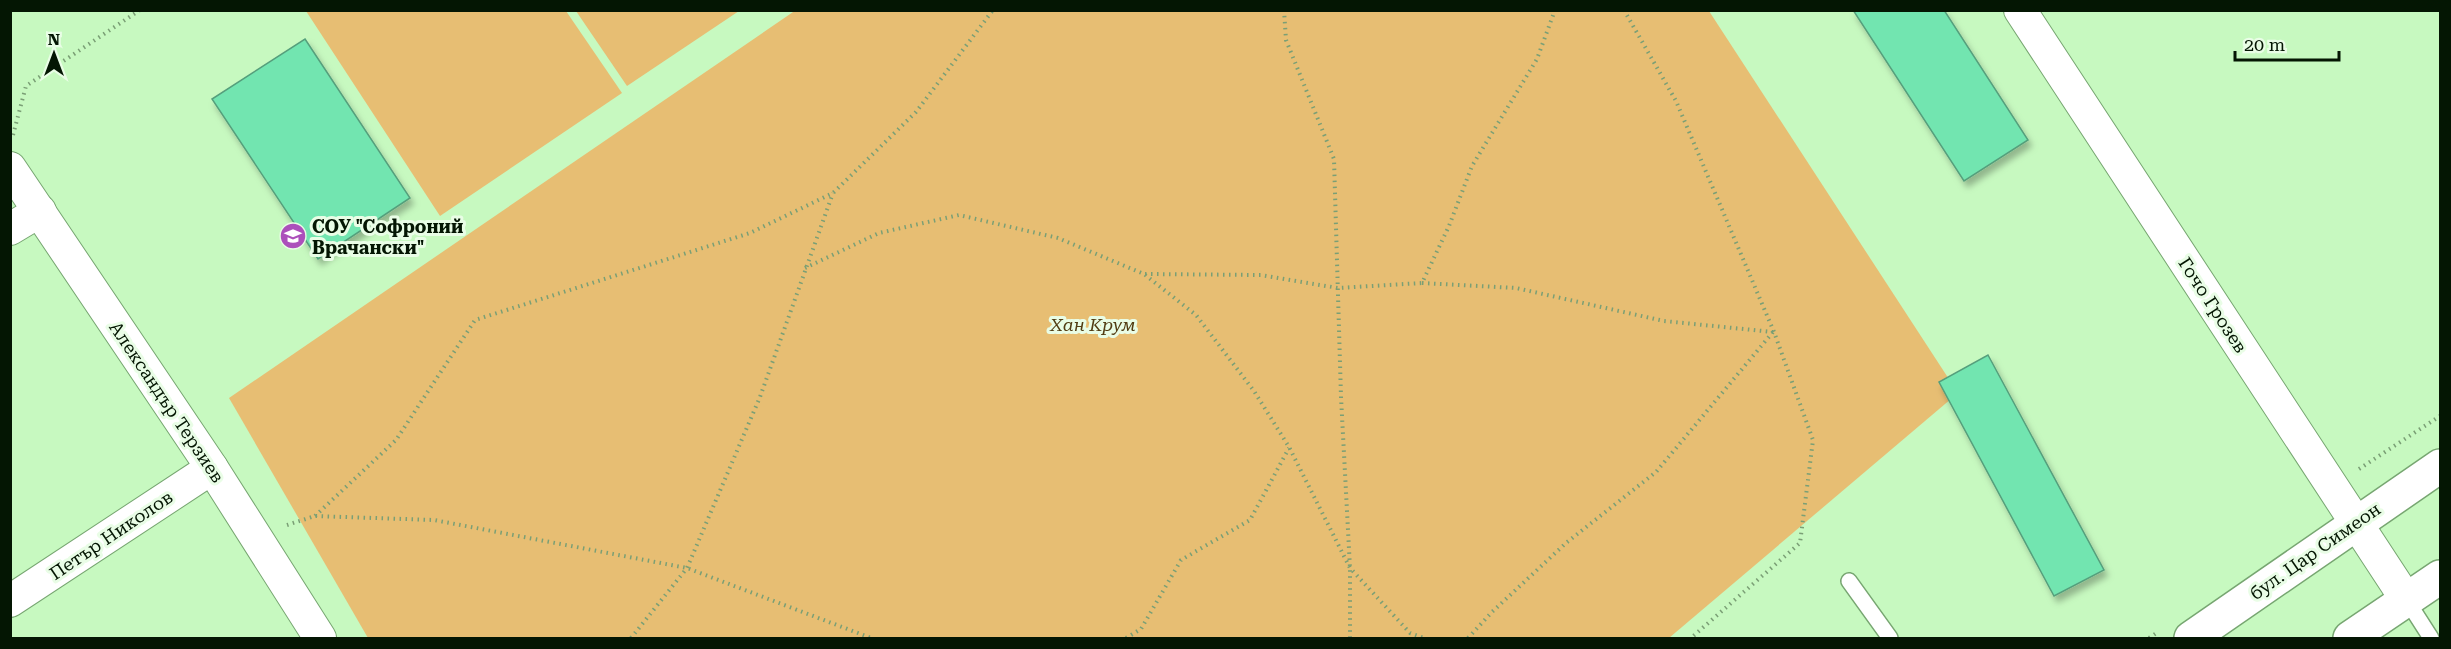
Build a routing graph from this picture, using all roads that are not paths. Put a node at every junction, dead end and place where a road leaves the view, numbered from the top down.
1 (2020, 10) edge
2 (10, 168) edge
3 (40, 211) junction
4 (10, 229) edge
5 (2440, 466) edge
6 (212, 468) junction
7 (2357, 522) junction
8 (2440, 577) edge
9 (1849, 581) dead end
10 (2406, 599) junction
11 (10, 601) edge
12 (320, 639) edge
13 (1890, 639) edge
14 (2191, 639) edge
15 (2350, 639) edge
16 (2431, 639) edge

1 - 7 street, Гочо Грозев
2 - 3 street, Александър Терзиев
3 - 4 street
3 - 6 street, Александър Терзиев
5 - 7 main road, бул. Цар Симеон
6 - 11 street, Петър Николов
6 - 12 street, Александър Терзиев
7 - 10 street, Гочо Грозев
7 - 14 main road, бул. Цар Симеон
8 - 10 main road
9 - 13 lane
10 - 15 main road
10 - 16 lane

